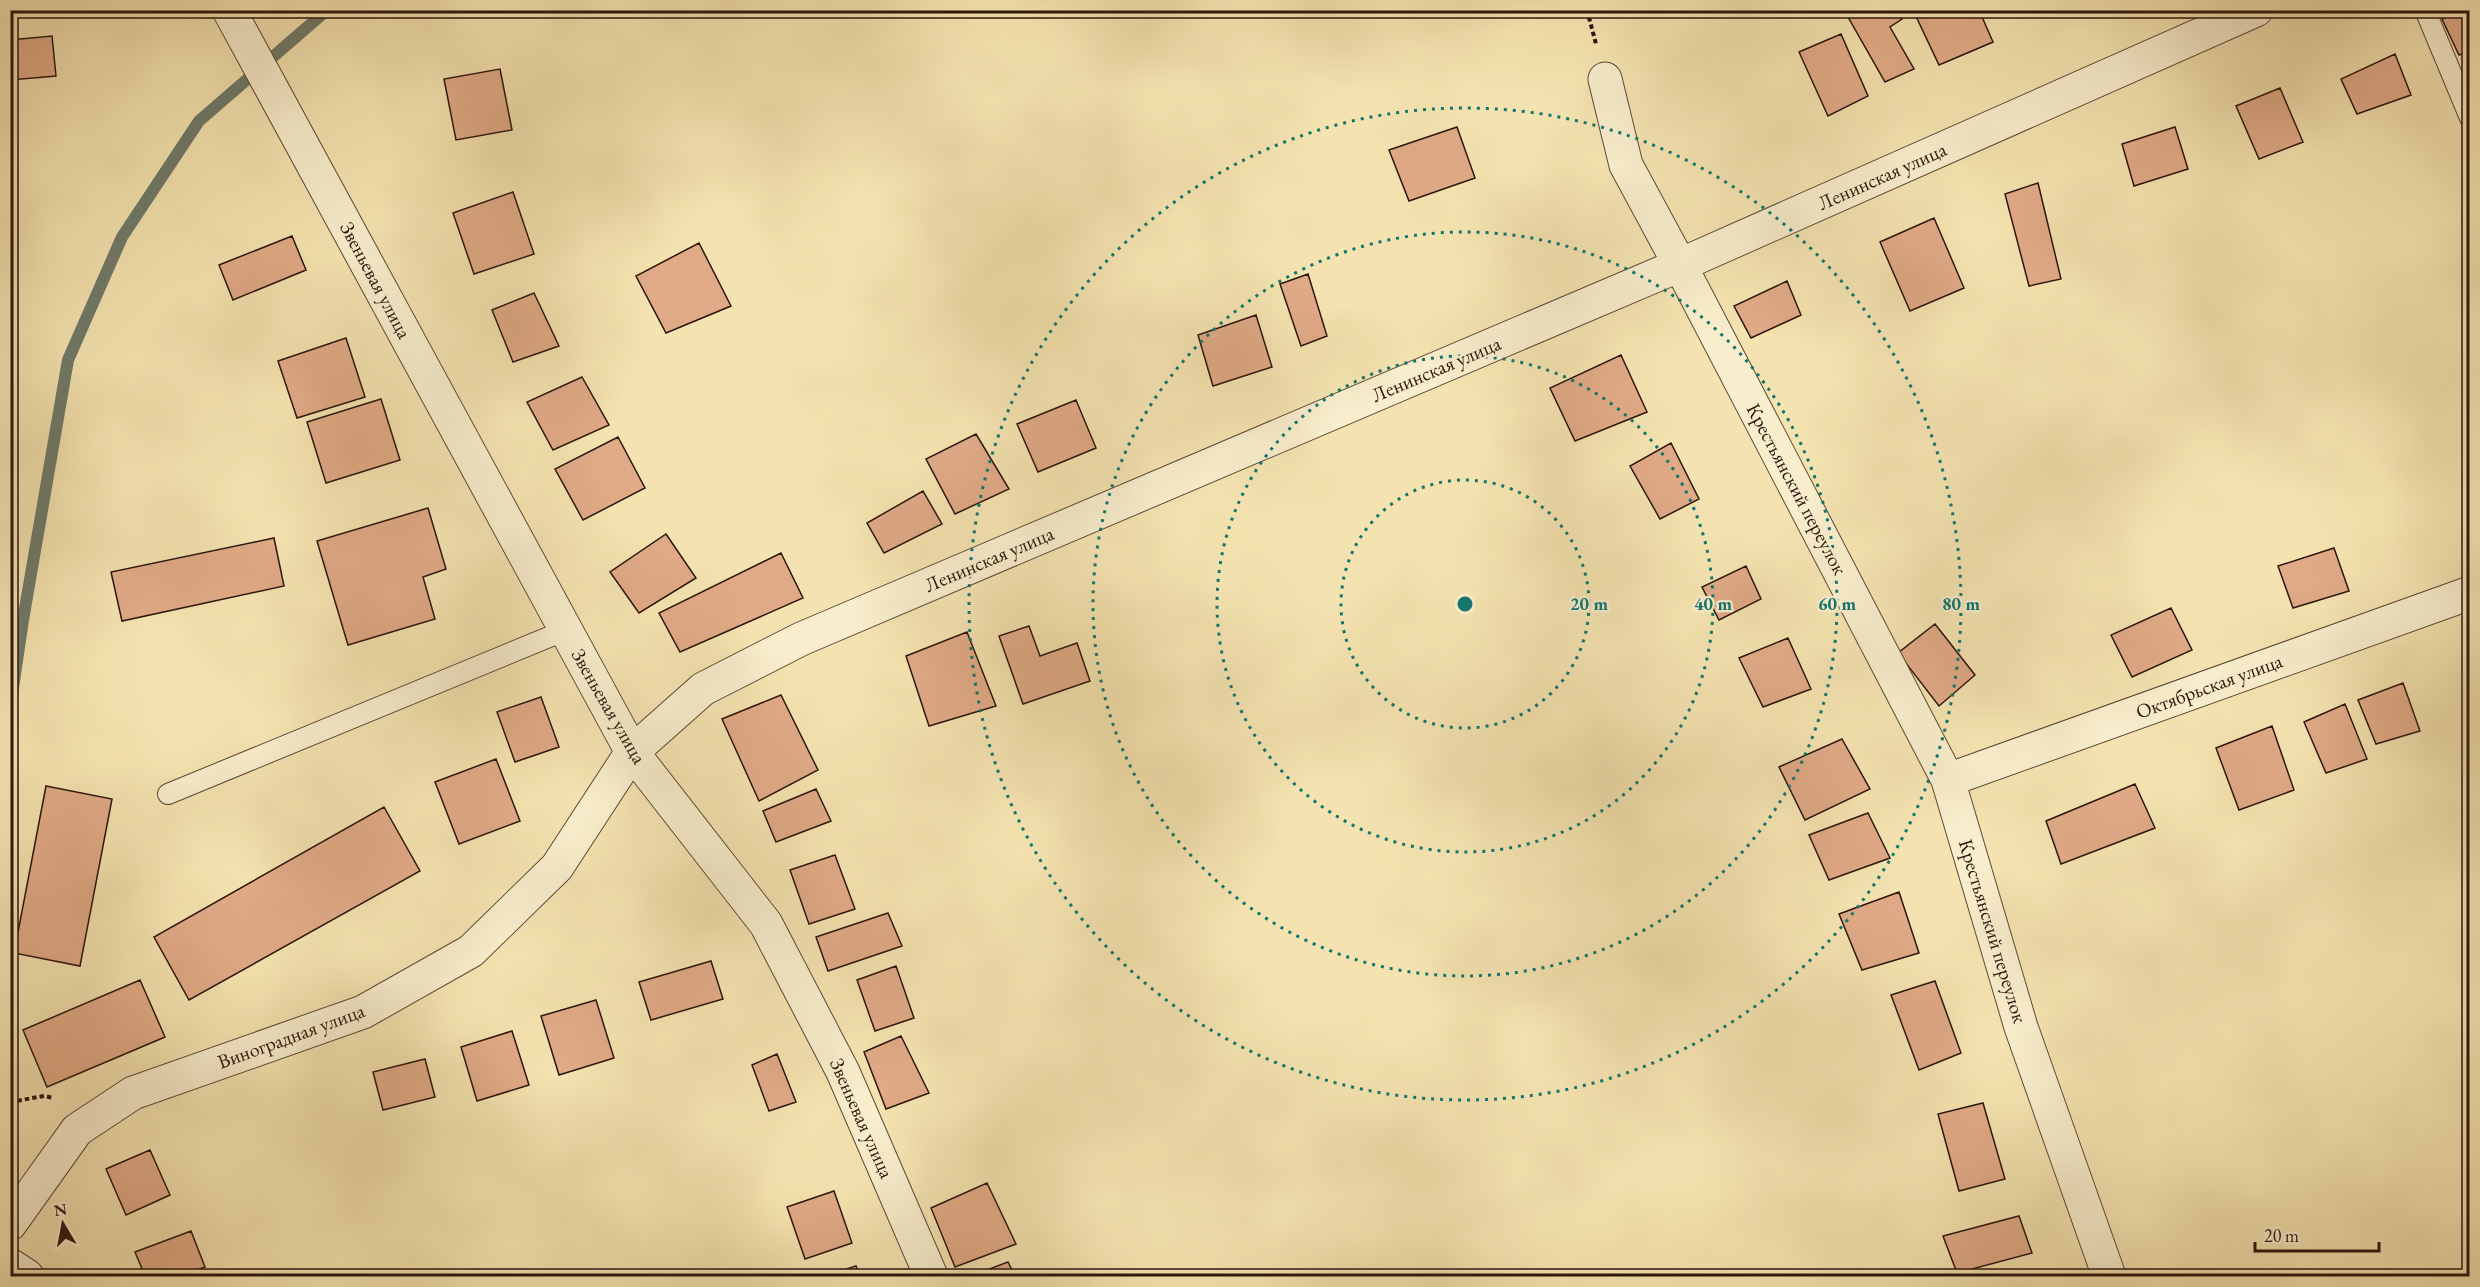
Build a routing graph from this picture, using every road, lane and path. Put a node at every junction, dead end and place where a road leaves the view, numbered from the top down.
1 (230, 10) edge
2 (2256, 10) edge
3 (2425, 10) edge
4 (1605, 80) dead end
5 (2469, 118) edge
6 (1680, 265) junction
7 (2469, 593) edge
8 (566, 630) junction
9 (632, 752) junction
10 (1948, 780) junction
11 (168, 794) dead end
12 (10, 1224) edge
13 (10, 1265) edge
14 (27, 1276) edge
15 (931, 1276) edge
16 (2109, 1276) edge

1 - 8 street, Звеньевая улица
2 - 6 street, Ленинская улица
3 - 5 lane
4 - 6 street, Крестьянский переулок
6 - 9 street, Ленинская улица
6 - 10 street, Крестьянский переулок
7 - 10 street, Октябрьская улица
8 - 9 street, Звеньевая улица
8 - 11 lane
9 - 12 street, Виноградная улица
9 - 15 street, Звеньевая улица
10 - 16 street, Крестьянский переулок
13 - 14 street

